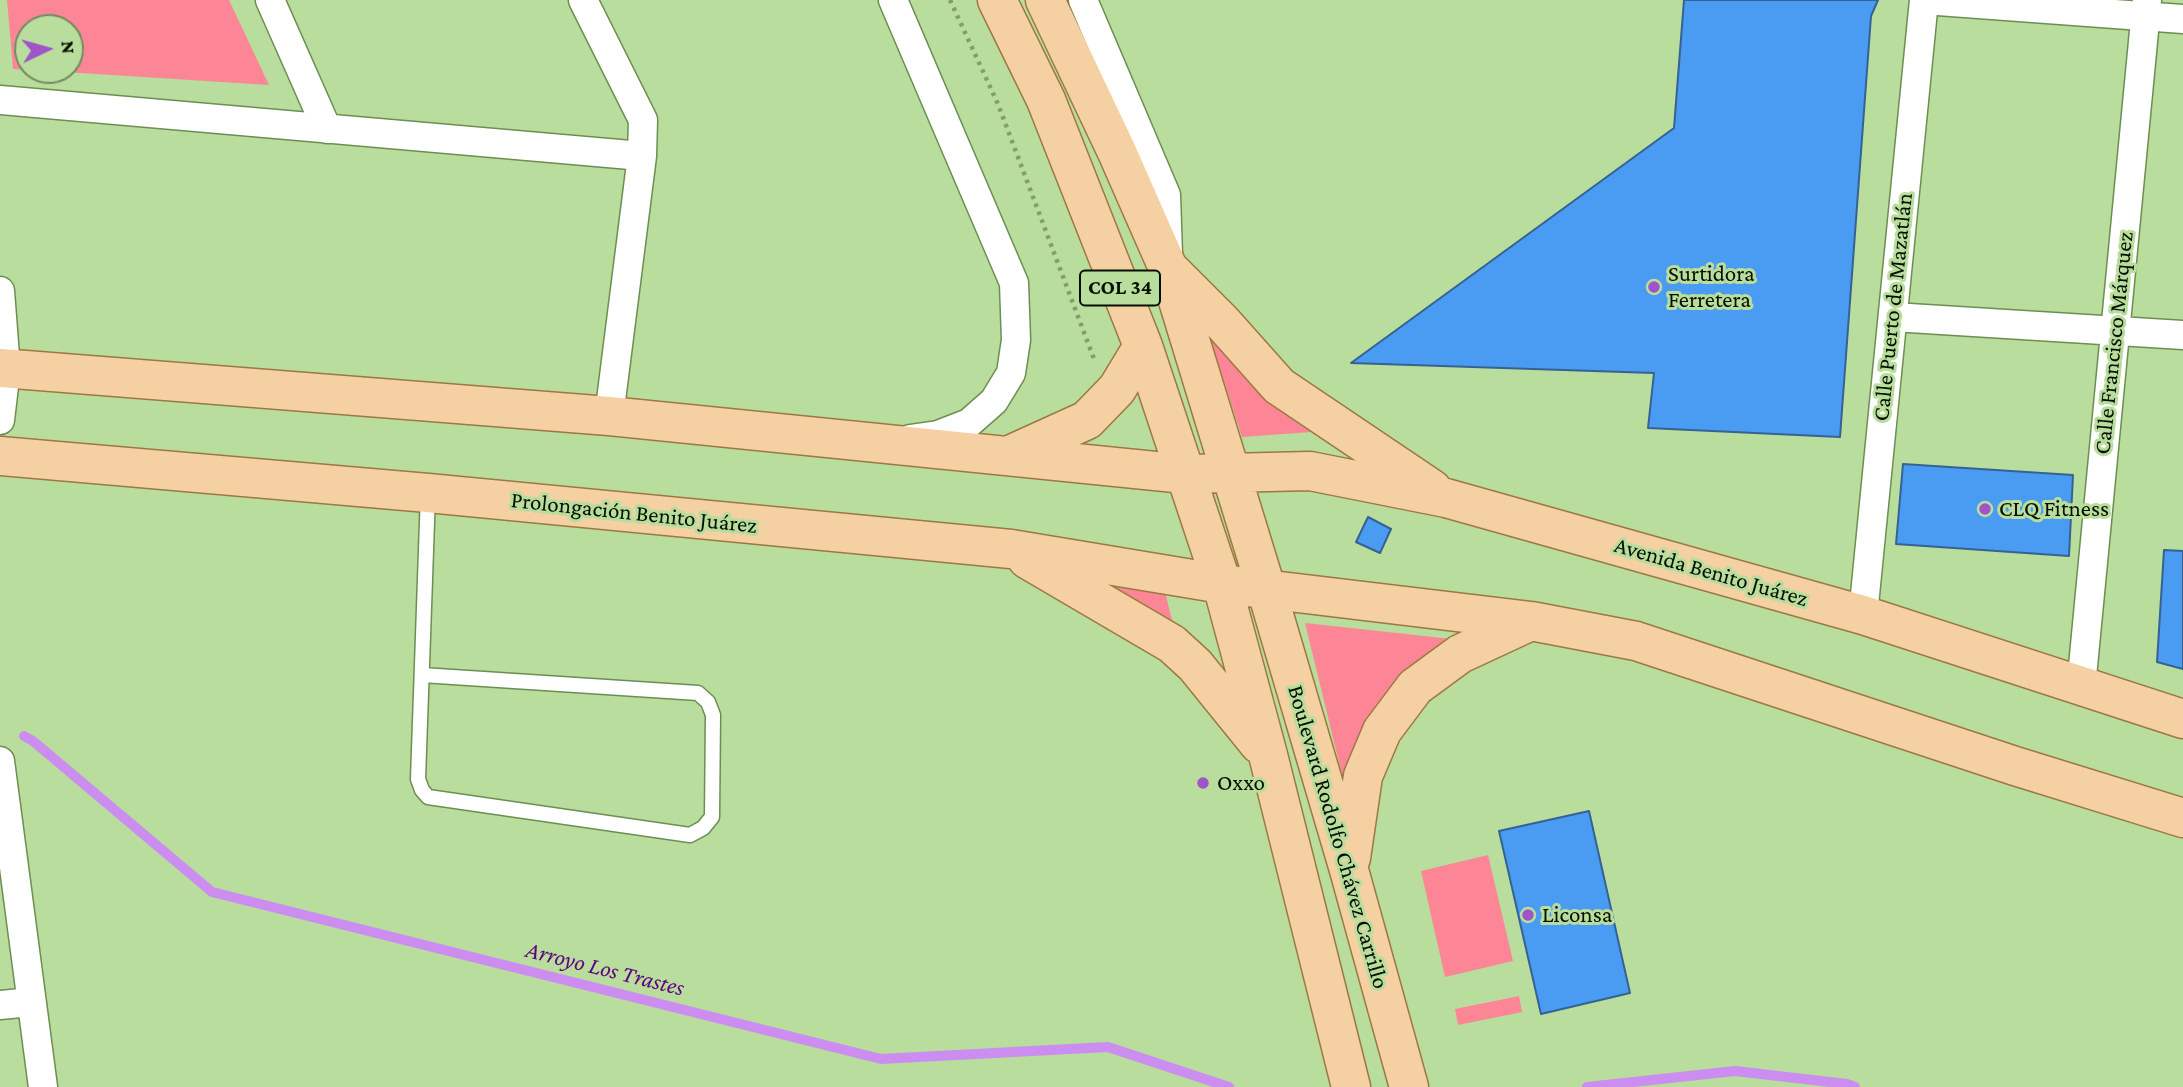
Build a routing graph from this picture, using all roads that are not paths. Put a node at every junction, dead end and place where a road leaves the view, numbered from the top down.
1 (270, 0) edge
2 (583, 0) edge
3 (893, 0) edge
4 (997, 0) edge
5 (1045, 0) edge
6 (1083, 0) edge
7 (1924, 0) edge
8 (2146, 8) edge
9 (2183, 19) edge
10 (0, 100) edge
11 (327, 129) junction
12 (642, 156) junction
13 (1168, 268) junction
14 (0, 291) edge
15 (1893, 317) junction
16 (2115, 330) junction
17 (2183, 335) edge
18 (1143, 346) junction
19 (3, 368) edge
20 (608, 416) junction
21 (0, 420) edge
22 (883, 443) junction
23 (1012, 455) junction
24 (0, 456) edge
25 (1230, 472) junction
26 (1185, 474) junction
27 (428, 493) junction
28 (1446, 498) junction
29 (1011, 549) junction
30 (1223, 584) junction
31 (1266, 588) junction
32 (1863, 615) junction
33 (1531, 621) junction
34 (422, 675) junction
35 (2081, 687) junction
36 (2183, 719) edge
37 (1268, 755) junction
38 (0, 761) edge
39 (2183, 818) edge
40 (4, 832) edge
41 (1349, 870) junction
42 (32, 1002) junction
43 (0, 1005) edge
44 (1348, 1073) edge
45 (1408, 1084) edge
46 (43, 1087) edge

1 - 11 street
2 - 12 street
3 - 22 street
4 - 18 main road, COL 34
5 - 13 main road, COL 34
6 - 13 street
7 - 8 street
7 - 15 street, Calle Puerto de Mazatlán
8 - 9 street
8 - 16 street, Calle Francisco Márquez
10 - 11 street
11 - 12 street
12 - 20 street
13 - 25 main road, COL 34
13 - 28 main road
14 - 19 street
15 - 16 street
15 - 32 street, Calle Puerto de Mazatlán
16 - 17 street
16 - 35 street, Calle Francisco Márquez
18 - 23 main road
18 - 26 main road, COL 34
19 - 20 main road
19 - 21 street
20 - 22 main road
22 - 23 main road
23 - 26 main road
24 - 27 main road, Prolongación Benito Juárez
25 - 26 main road
25 - 28 main road, Avenida Benito Juárez
25 - 31 main road, COL 34
26 - 30 main road, COL 34
27 - 29 main road, Prolongación Benito Juárez
27 - 34 lane
28 - 32 main road, Avenida Benito Juárez
29 - 30 main road, Prolongación Benito Juárez
29 - 37 main road
30 - 31 main road, Prolongación Benito Juárez
30 - 37 main road, Boulevard Rodolfo Chávez Carrillo
31 - 33 main road
31 - 41 main road, Boulevard Rodolfo Chávez Carrillo
32 - 35 main road, Avenida Benito Juárez
33 - 39 main road
33 - 41 main road
34 - 34 lane
35 - 36 main road, Avenida Benito Juárez
37 - 44 main road, Boulevard Rodolfo Chávez Carrillo
38 - 40 street
40 - 42 street
41 - 45 main road, Boulevard Rodolfo Chávez Carrillo
42 - 43 street
42 - 46 street

